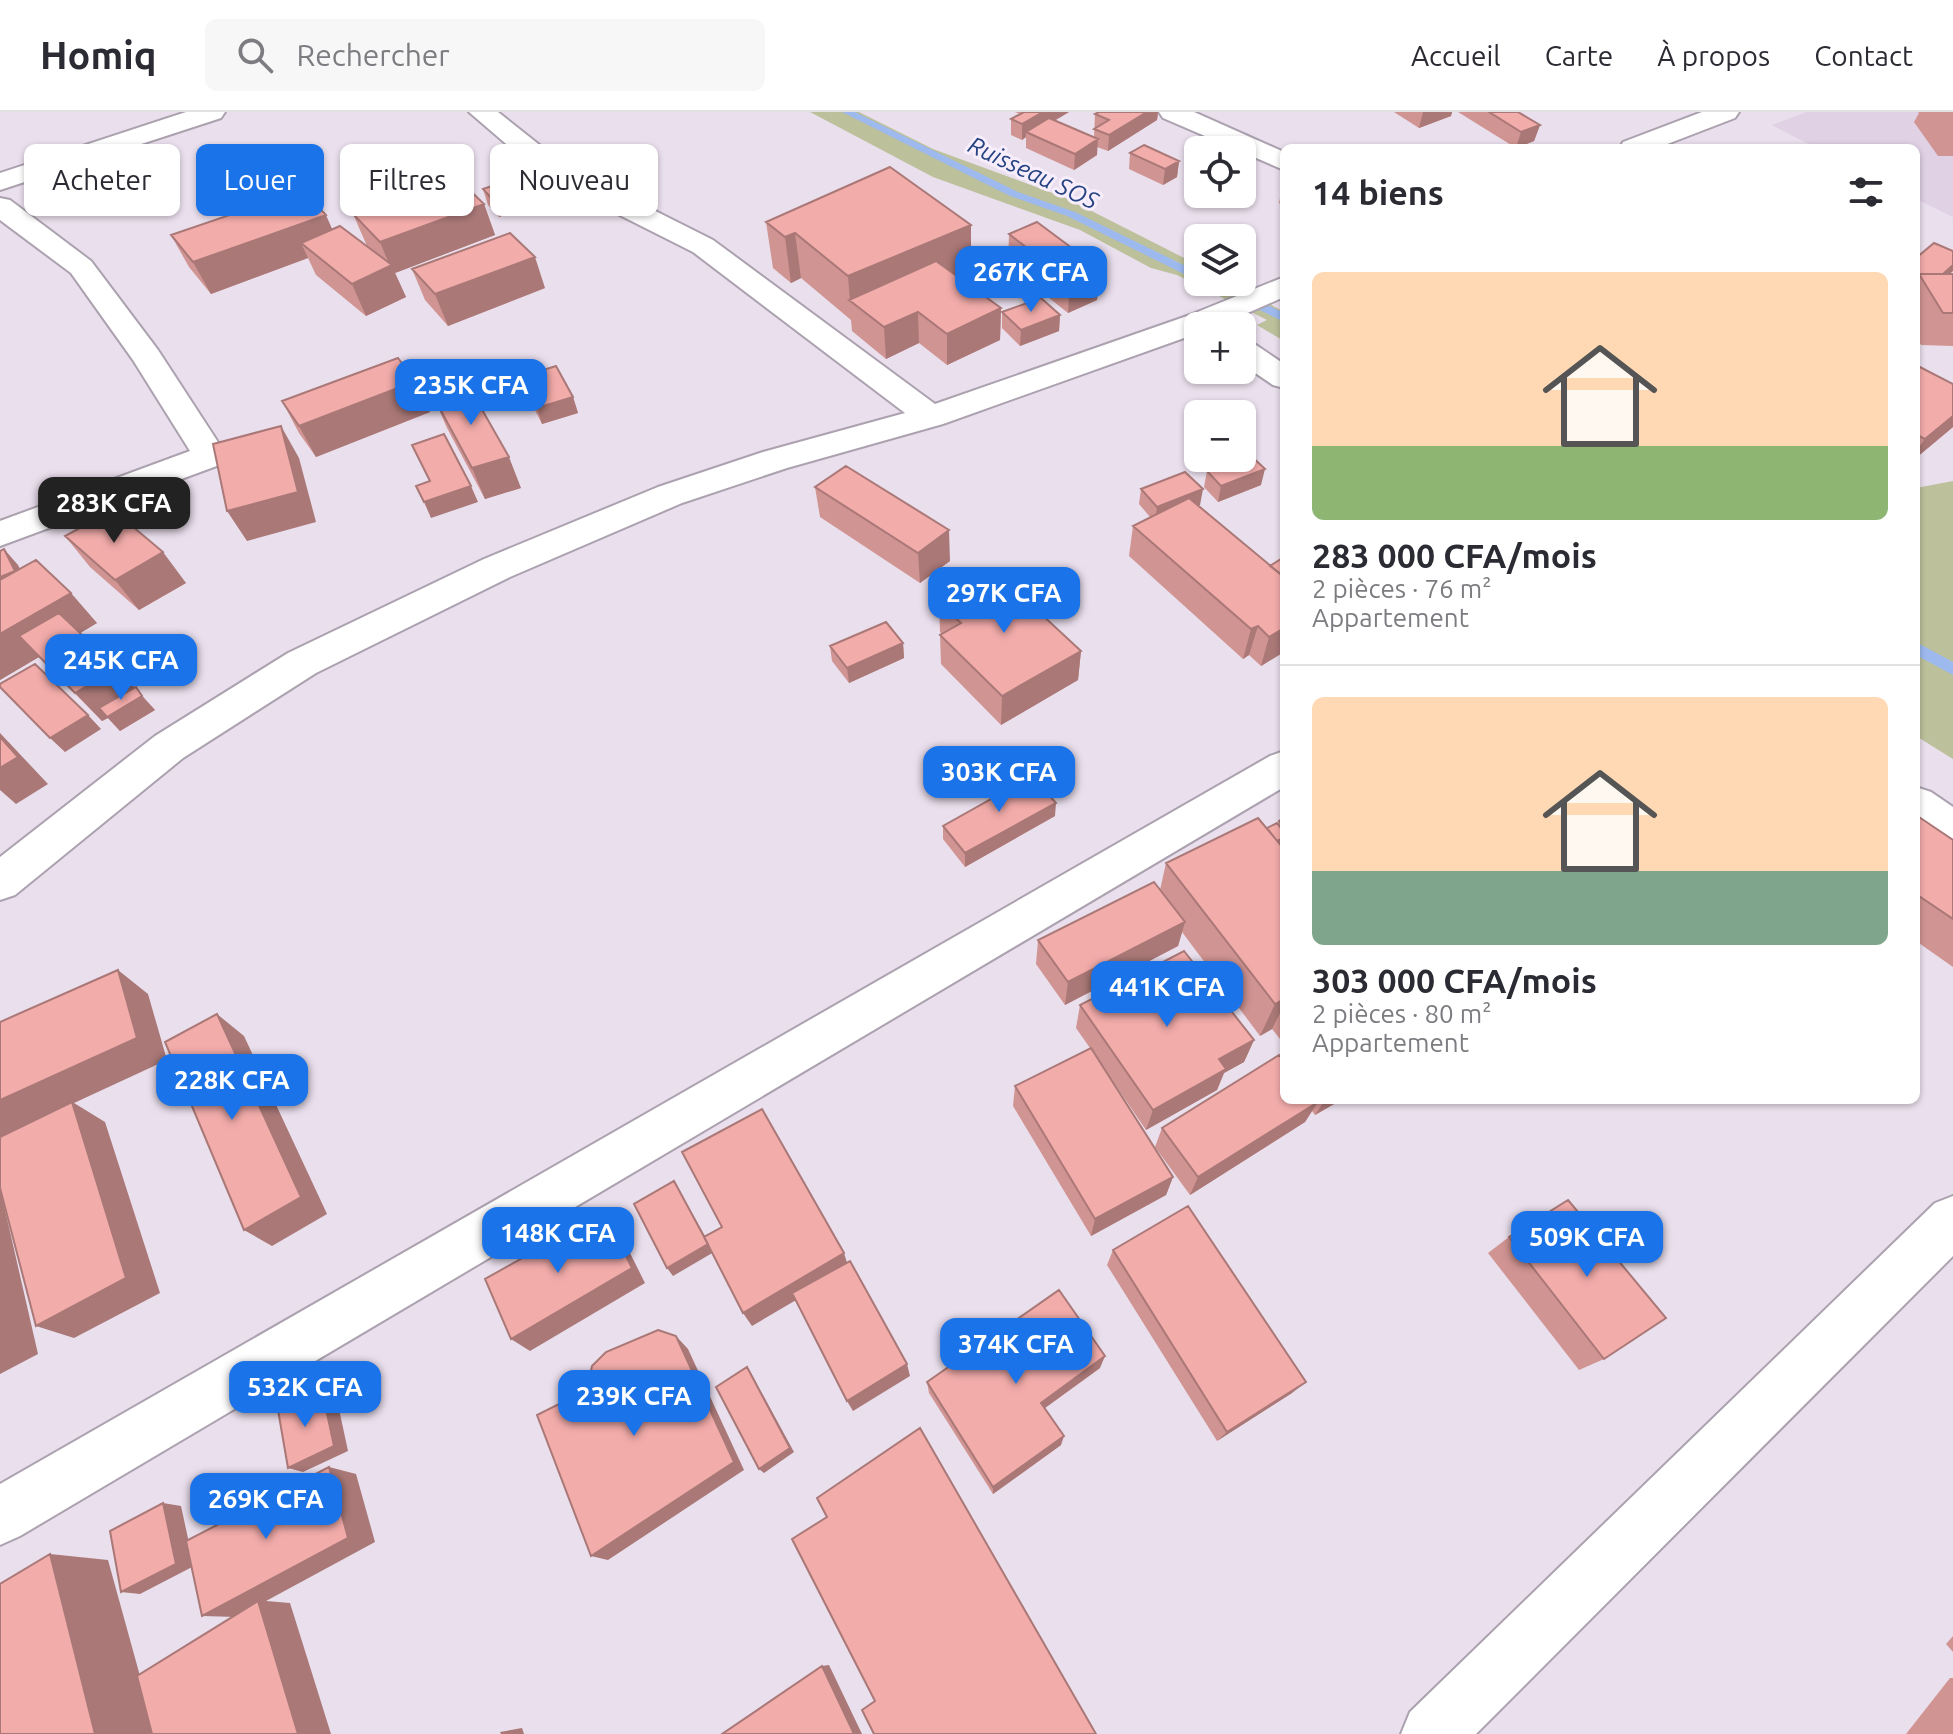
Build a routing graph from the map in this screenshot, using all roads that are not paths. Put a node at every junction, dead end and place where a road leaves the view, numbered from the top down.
1 (212, 112) edge
2 (482, 112) edge
3 (1172, 112) edge
4 (1726, 112) edge
5 (1643, 144) edge
6 (1280, 160) edge
7 (0, 182) edge
8 (0, 206) edge
9 (1273, 291) edge
10 (1229, 312) edge
11 (1184, 329) edge
12 (1256, 359) edge
13 (1280, 375) edge
14 (931, 417) junction
15 (0, 534) edge
16 (1280, 769) edge
17 (1920, 807) edge
18 (1953, 829) edge
19 (0, 882) edge
20 (1953, 1221) edge
21 (0, 1516) edge
22 (1432, 1734) edge

1 - 7 street
2 - 14 street
3 - 6 street
4 - 5 street
8 - 15 street
9 - 10 street
11 - 14 street
12 - 13 street
14 - 19 street
16 - 21 street
17 - 18 street
20 - 22 street

